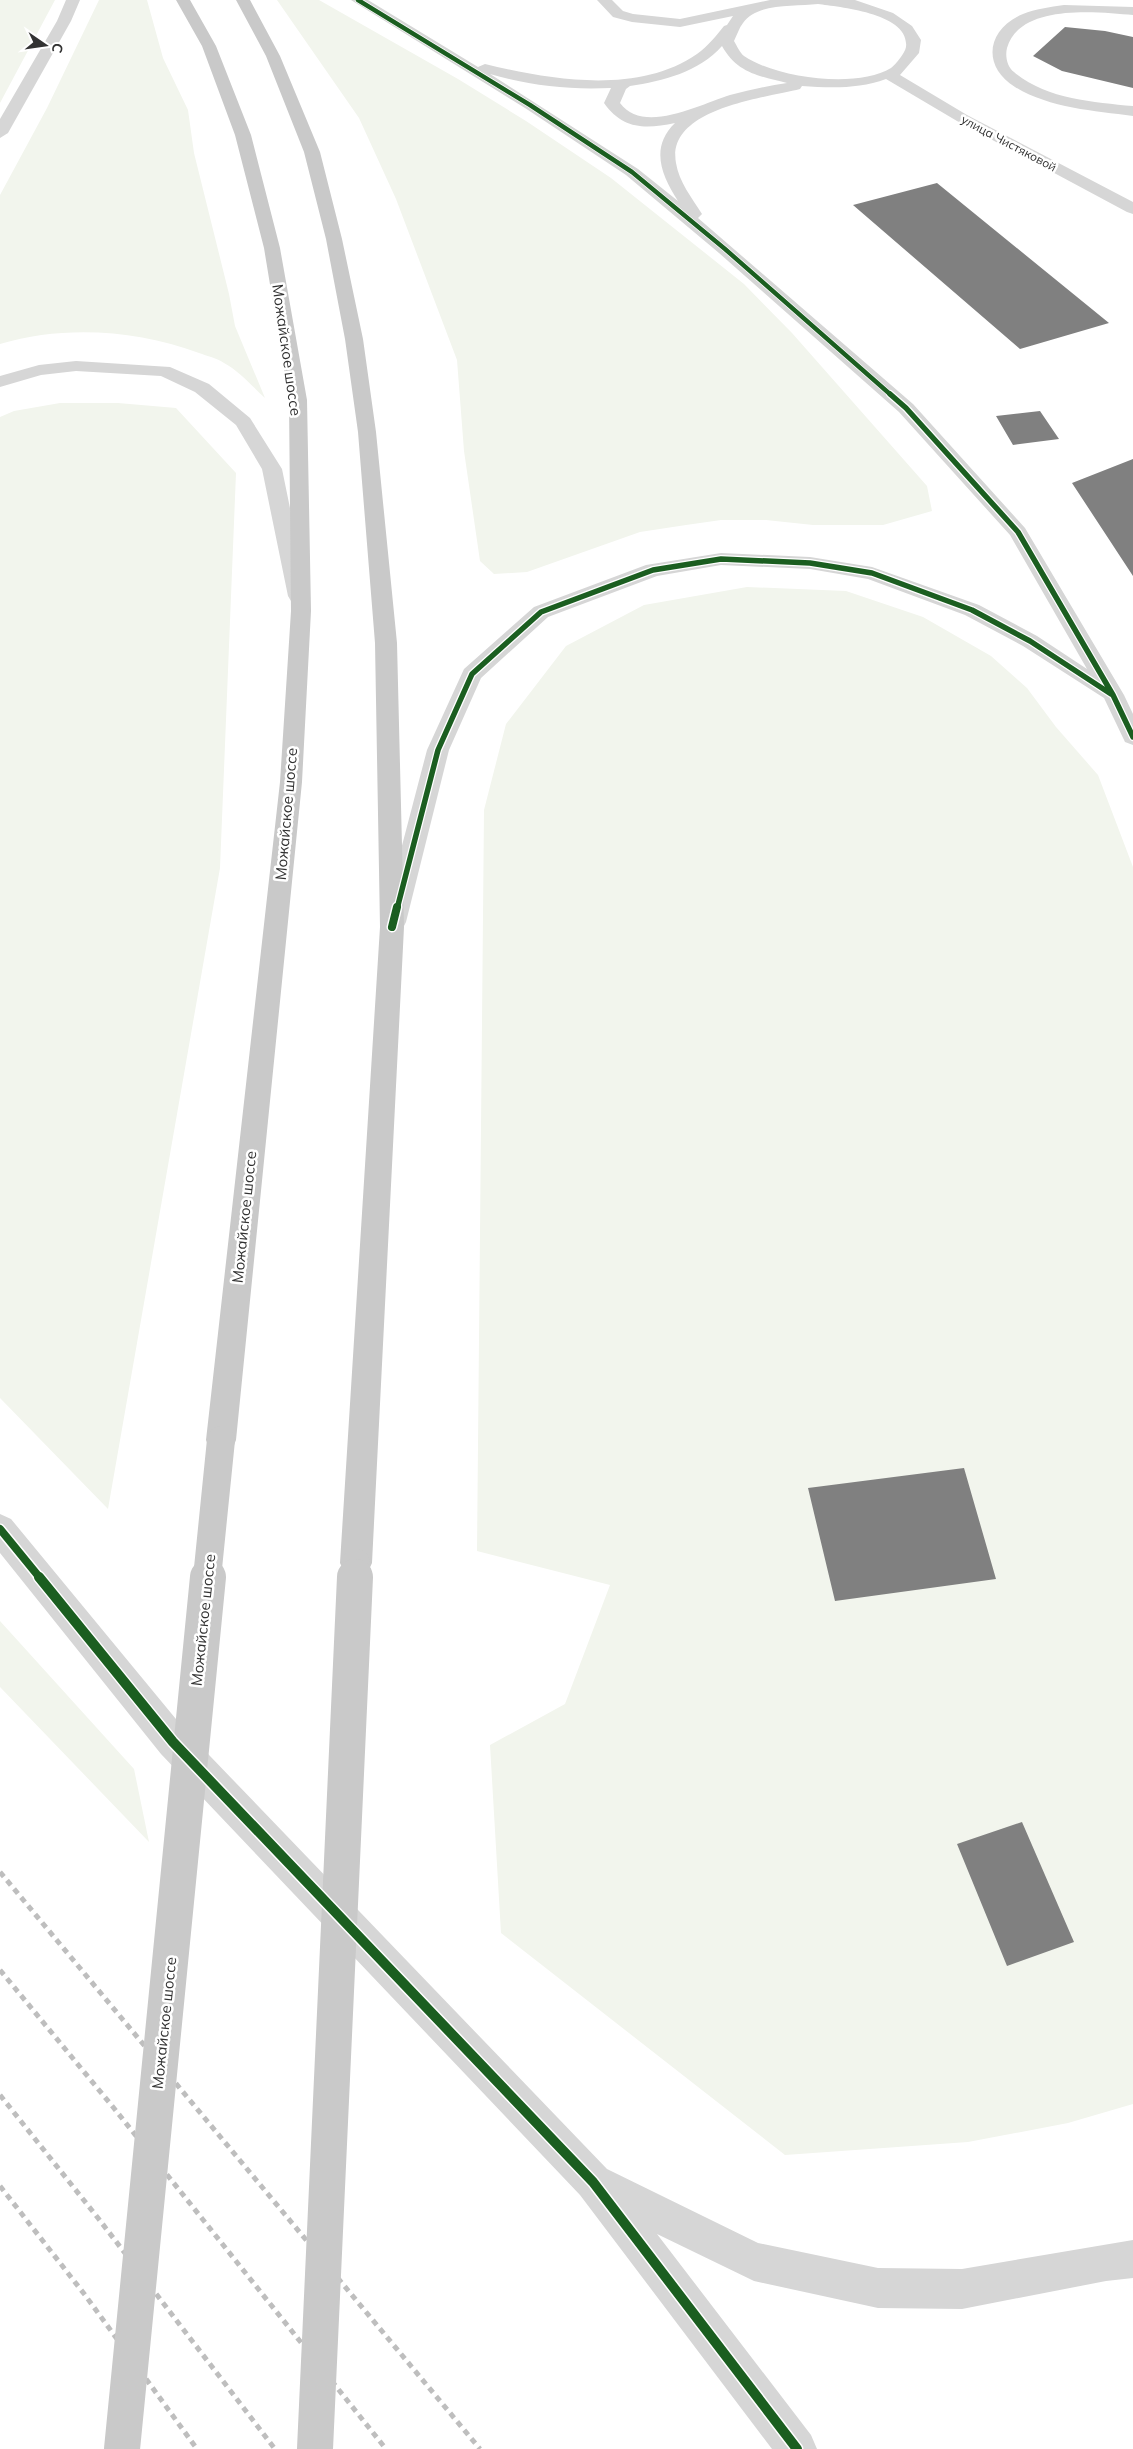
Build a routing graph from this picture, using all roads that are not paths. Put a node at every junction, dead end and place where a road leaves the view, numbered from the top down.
1 (73, 0) edge
2 (183, 0) edge
3 (243, 0) edge
4 (358, 0) edge
5 (604, 0) edge
6 (798, 0) edge
7 (818, 0) edge
8 (776, 3) junction
9 (895, 6) dead end
10 (1133, 11) edge
11 (899, 22) junction
12 (729, 29) junction
13 (442, 52) junction
14 (888, 74) junction
15 (626, 82) junction
16 (821, 84) junction
17 (1133, 111) edge
18 (699, 112) junction
19 (0, 133) edge
20 (1133, 209) edge
21 (707, 234) junction
22 (0, 382) edge
23 (301, 611) junction
24 (1113, 695) junction
25 (1133, 738) edge
26 (392, 927) junction
27 (0, 1529) edge
28 (593, 2182) junction
29 (1133, 2259) edge
30 (122, 2449) edge
31 (315, 2449) edge
32 (797, 2449) edge

1 - 19 street
2 - 23 main road, Можайское шоссе
3 - 26 main road
4 - 13 street
5 - 8 street
6 - 7 street
6 - 8 street
7 - 11 street
8 - 12 street
9 - 11 street
10 - 17 street
11 - 14 street
12 - 15 street
12 - 16 street
13 - 15 street
13 - 21 street
14 - 16 street
14 - 20 street, улица Чистяковой
15 - 18 street
16 - 18 street
18 - 21 street
21 - 24 street
22 - 23 street
23 - 30 main road, Можайское шоссе, bridge
24 - 25 street
24 - 26 street
26 - 31 main road, bridge
27 - 28 street
28 - 29 street
28 - 32 street

